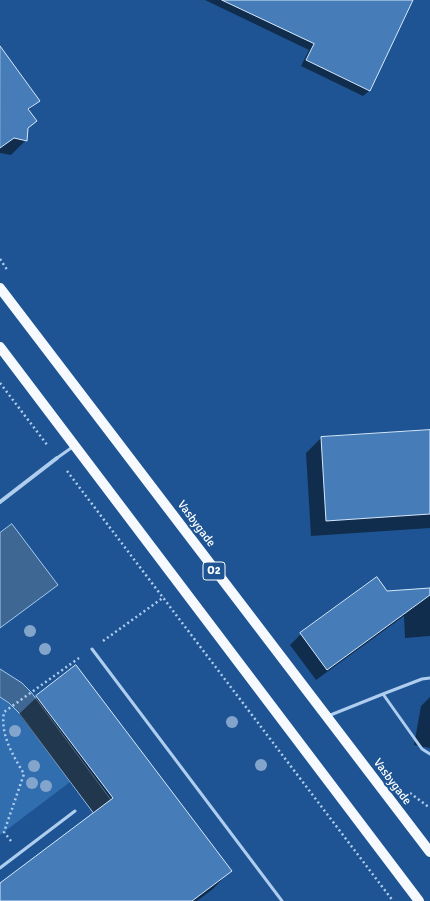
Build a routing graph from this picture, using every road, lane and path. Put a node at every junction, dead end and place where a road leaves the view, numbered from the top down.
1 (0, 288) edge
2 (0, 348) edge
3 (0, 382) edge
4 (76, 445) junction
5 (57, 458) junction
6 (0, 502) edge
7 (180, 585) junction
8 (162, 598) junction
9 (92, 649) junction
10 (430, 678) edge
11 (383, 694) junction
12 (325, 717) junction
13 (430, 754) edge
14 (75, 811) dead end
15 (430, 852) edge
16 (20, 853) junction
17 (0, 868) edge
18 (282, 901) edge
19 (393, 901) edge
20 (419, 901) edge

1 - 12 main road, Vasbygade / O2
2 - 4 main road
3 - 5 path
4 - 5 lane
4 - 7 main road
5 - 6 street
5 - 8 path
7 - 8 path
7 - 20 main road
8 - 9 path
8 - 19 path
9 - 16 path
9 - 18 lane
10 - 11 lane
11 - 12 lane
11 - 13 lane
12 - 15 main road, Vasbygade / O2
14 - 16 lane
16 - 17 lane

